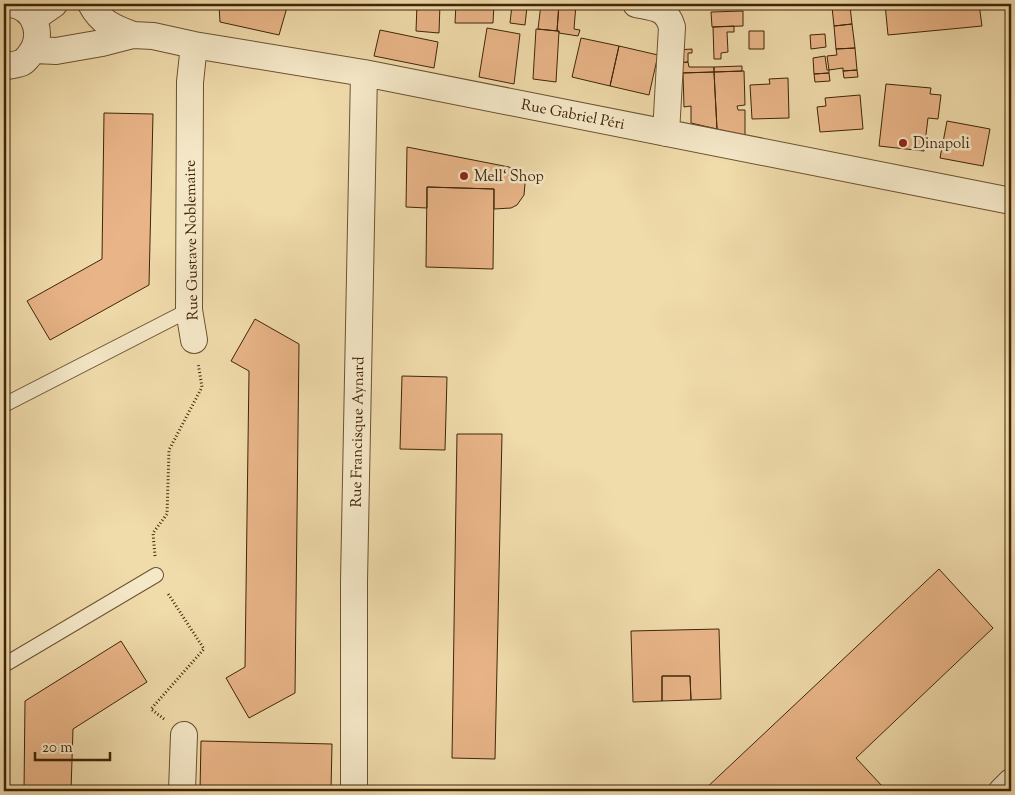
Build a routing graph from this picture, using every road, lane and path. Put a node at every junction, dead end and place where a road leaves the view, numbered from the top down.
1 (11, 4) edge
2 (91, 4) edge
3 (636, 4) edge
4 (44, 11) edge
5 (133, 35) junction
6 (194, 45) junction
7 (35, 50) junction
8 (4, 67) edge
9 (364, 73) junction
10 (666, 133) junction
11 (1011, 201) edge
12 (189, 310) junction
13 (194, 340) joint
14 (4, 406) edge
15 (156, 575) junction
16 (4, 665) edge
17 (184, 735) joint
18 (1011, 782) edge
19 (182, 791) edge
20 (354, 791) edge
21 (1002, 791) edge

1 - 4 street
2 - 5 street, Rue Gabriel Péri
3 - 10 street
4 - 7 street
5 - 6 street, Rue Gabriel Péri
5 - 7 street, Rue Gabriel Péri
6 - 9 street, Rue Gabriel Péri
6 - 12 street, Rue Gustave Noblemaire
7 - 8 street
9 - 10 street, Rue Gabriel Péri
9 - 20 street, Rue Francisque Aynard
10 - 11 street, Rue Gabriel Péri
12 - 13 street, Rue Gustave Noblemaire
12 - 14 lane
13 - 15 path, Rue Gustave Noblemaire
15 - 16 lane
15 - 17 path, Rue Gustave Noblemaire
17 - 19 street
18 - 21 street

